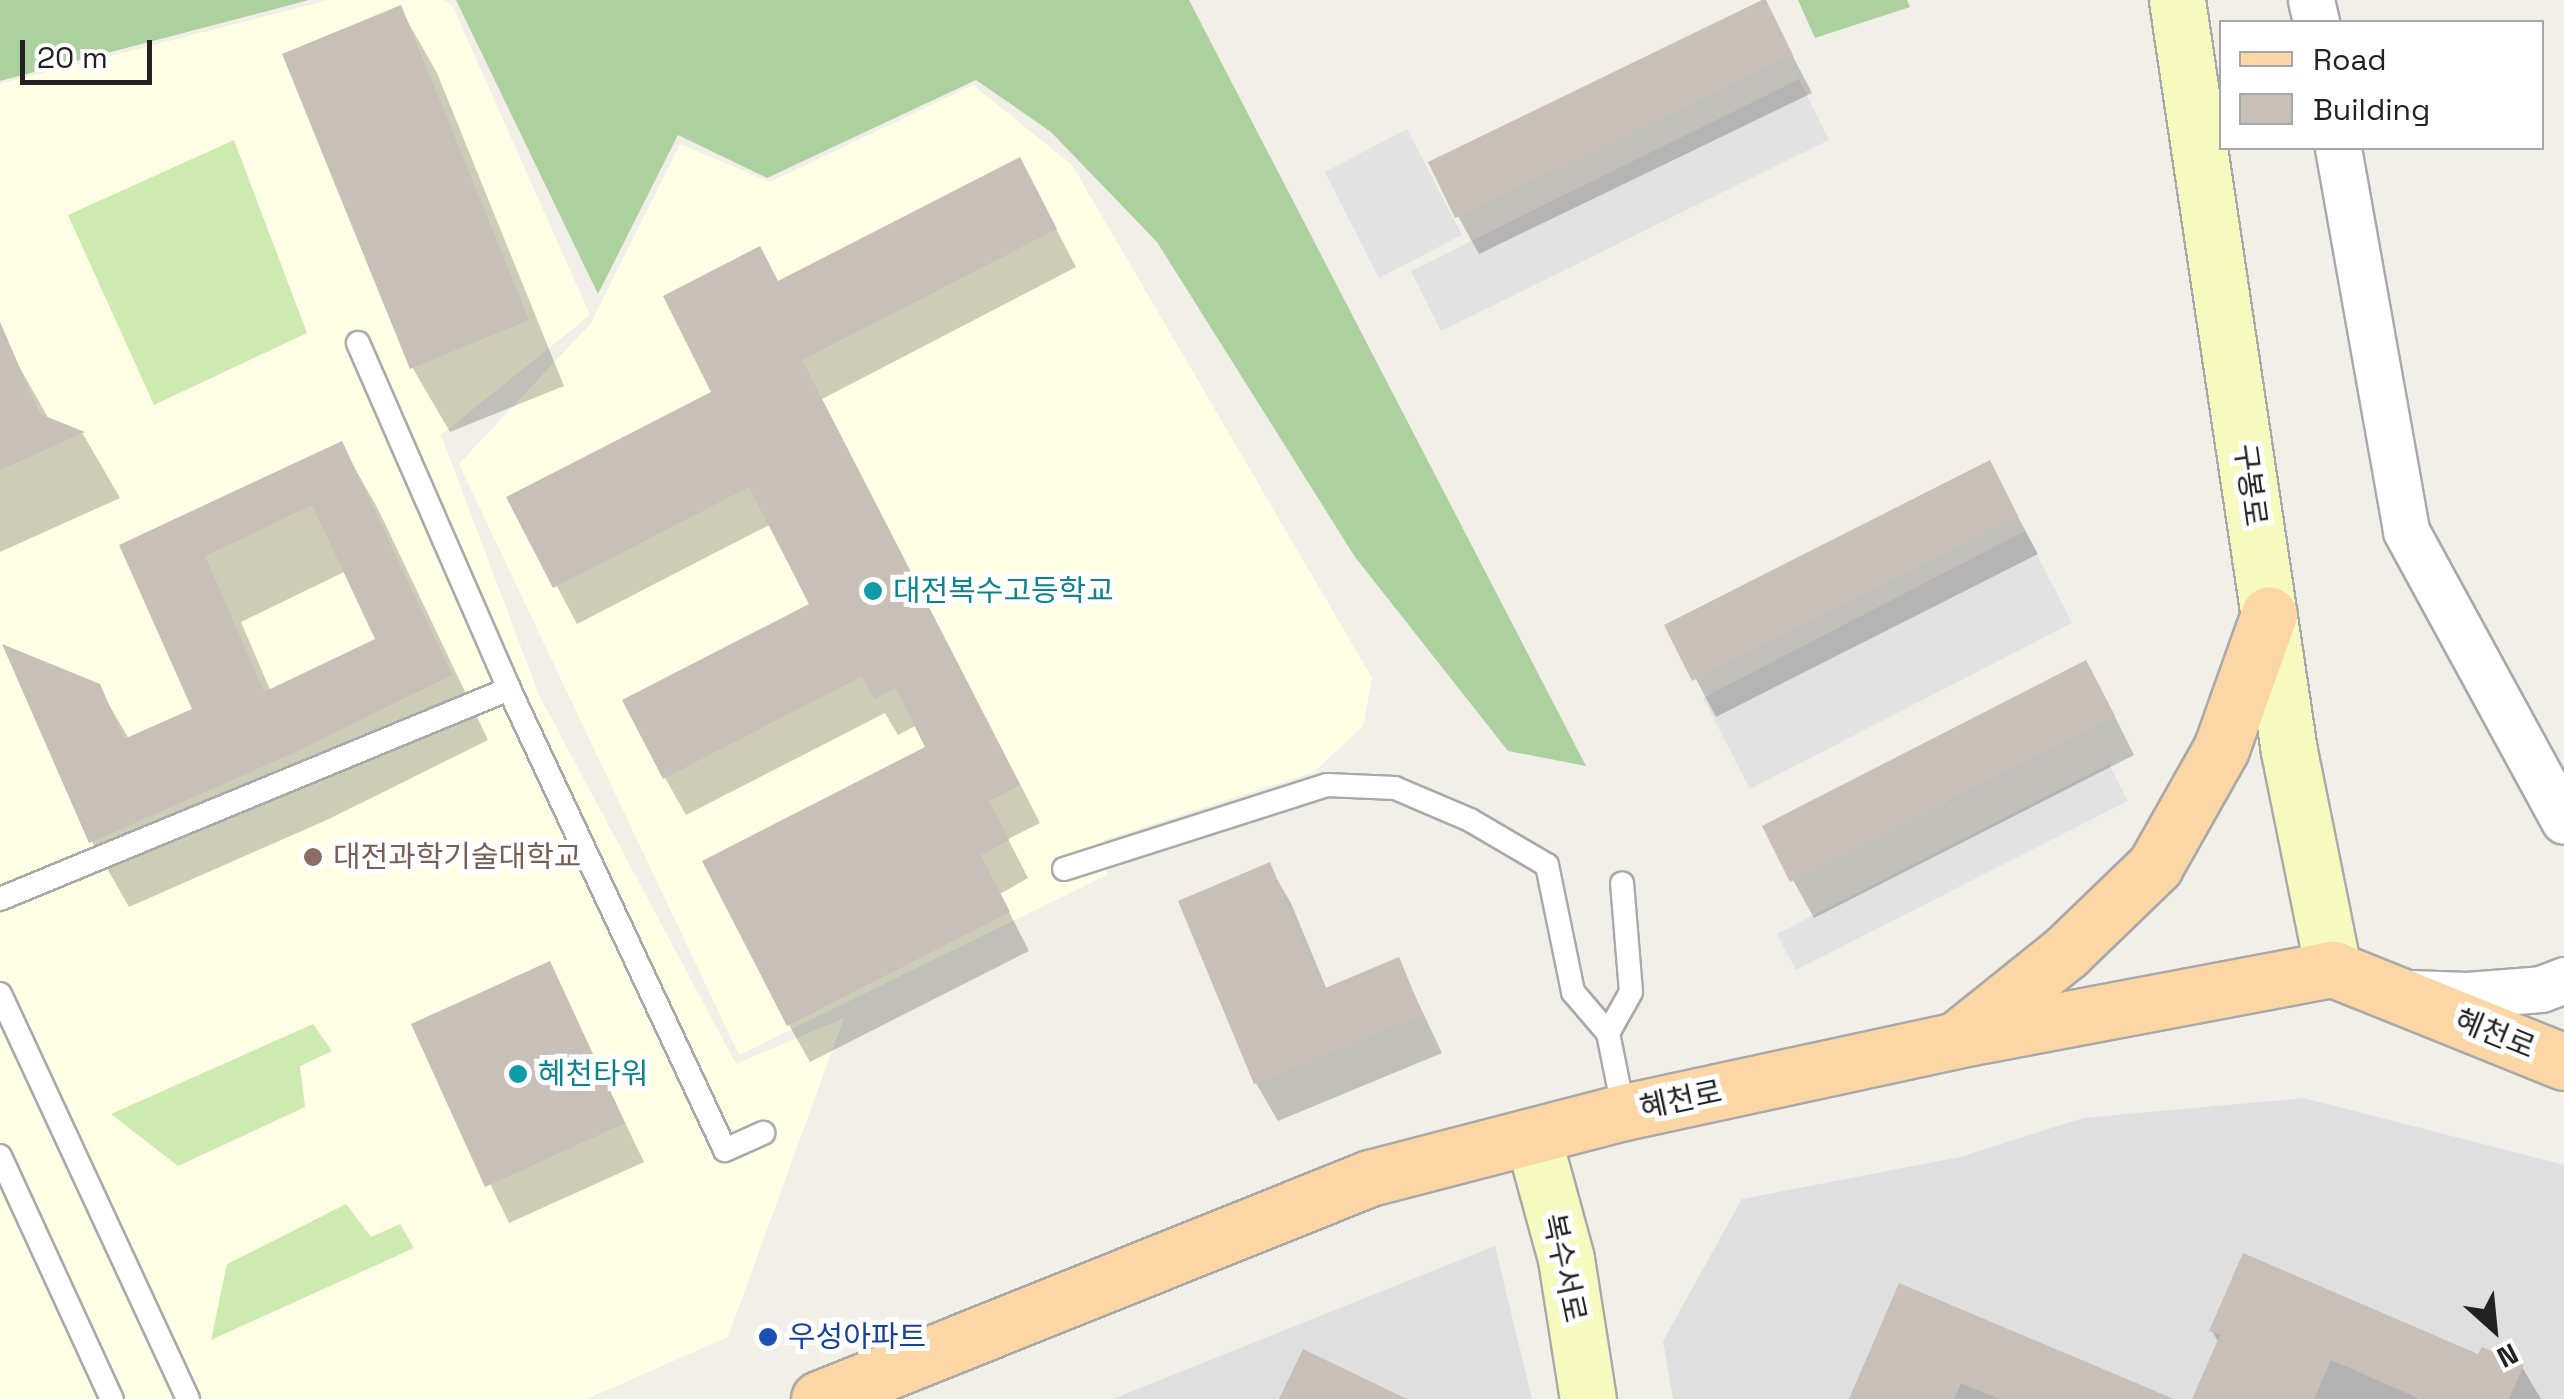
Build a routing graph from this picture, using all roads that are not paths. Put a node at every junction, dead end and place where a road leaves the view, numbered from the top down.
1 (2177, 0) edge
2 (2338, 150) edge
3 (358, 343) dead end
4 (2269, 614) junction
5 (510, 689) junction
6 (2564, 821) edge
7 (1064, 868) dead end
8 (1622, 883) dead end
9 (0, 899) edge
10 (2333, 969) junction
11 (2564, 980) edge
12 (2393, 992) junction
13 (0, 994) edge
14 (1608, 1033) junction
15 (1956, 1040) junction
16 (2564, 1062) edge
17 (1624, 1112) junction
18 (763, 1133) dead end
19 (1533, 1138) junction
20 (0, 1156) edge
21 (112, 1399) edge
22 (188, 1399) edge
23 (818, 1399) edge
24 (1588, 1399) edge

1 - 4 street, 구봉로
2 - 6 street
3 - 5 lane
4 - 10 street, 구봉로
4 - 15 main road
5 - 9 lane
5 - 18 lane
7 - 14 lane
8 - 14 lane
10 - 12 main road, 혜천로
10 - 15 main road, 혜천로
11 - 12 street
12 - 16 main road, 혜천로
13 - 22 lane
14 - 17 lane
15 - 17 main road, 혜천로
17 - 19 main road, 혜천로
19 - 23 main road, 혜천로
19 - 24 street, 복수서로
20 - 21 lane

